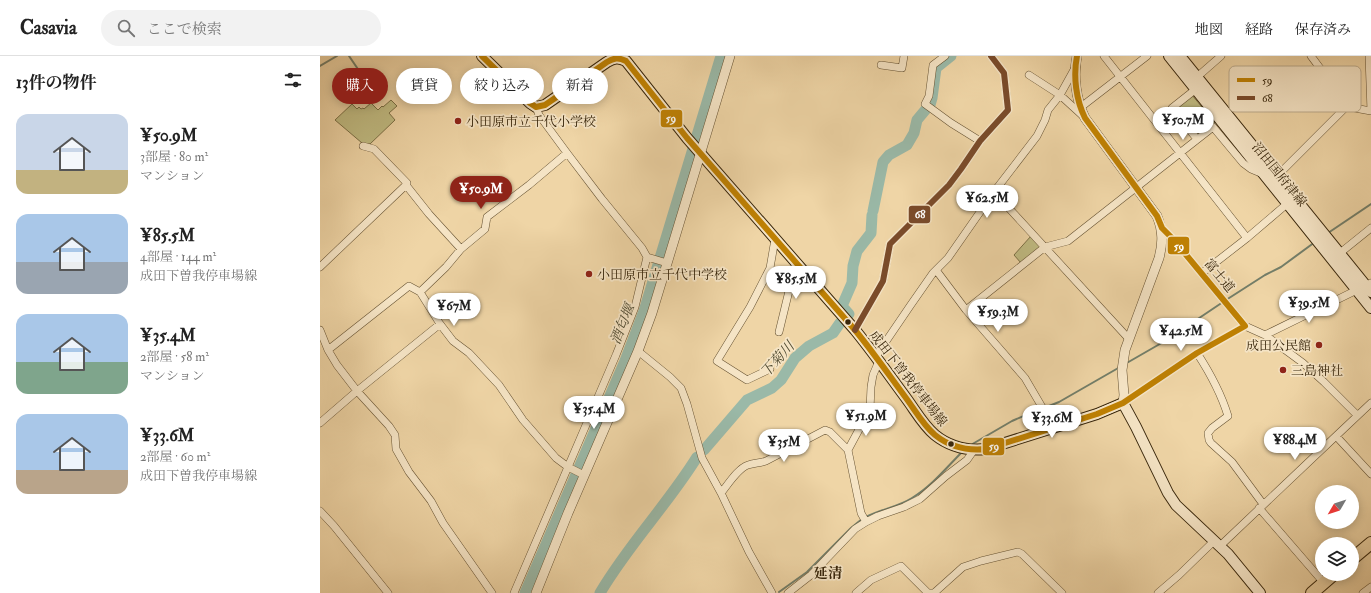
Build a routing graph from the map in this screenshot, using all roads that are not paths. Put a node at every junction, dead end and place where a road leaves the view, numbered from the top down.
1 (482, 56) edge
2 (730, 56) edge
3 (904, 56) edge
4 (945, 56) edge
5 (992, 56) edge
6 (1077, 56) edge
7 (1104, 56) edge
8 (1147, 56) edge
9 (1169, 56) edge
10 (1180, 56) edge
11 (1221, 56) edge
12 (1311, 56) edge
13 (1369, 56) edge
14 (881, 65) dead end
15 (1318, 66) edge
16 (1075, 68) junction
17 (1029, 75) dead end
18 (1121, 77) junction
19 (1197, 77) junction
20 (1196, 89) junction
21 (1060, 96) junction
22 (536, 107) junction
23 (1081, 107) junction
24 (1361, 109) edge
25 (1371, 111) edge
26 (1341, 112) edge
27 (1085, 118) junction
28 (1197, 139) junction
29 (980, 141) junction
30 (363, 146) dead end
31 (567, 153) junction
32 (1180, 153) junction
33 (700, 154) junction
34 (1265, 175) junction
35 (1277, 176) junction
36 (406, 186) junction
37 (1135, 187) junction
38 (994, 192) junction
39 (1288, 203) junction
40 (1162, 228) junction
41 (1371, 228) edge
42 (775, 238) junction
43 (1247, 238) junction
44 (1321, 238) junction
45 (1045, 247) junction
46 (461, 249) junction
47 (1340, 253) junction
48 (650, 258) junction
49 (796, 262) junction
50 (667, 263) junction
51 (320, 267) edge
52 (936, 270) junction
53 (1202, 272) junction
54 (1366, 288) edge
55 (420, 292) junction
56 (1371, 308) edge
57 (966, 310) junction
58 (440, 324) junction
59 (1246, 326) junction
60 (320, 330) edge
61 (855, 330) junction
62 (779, 332) dead end
63 (1265, 335) junction
64 (1129, 339) junction
65 (328, 350) junction
66 (638, 351) junction
67 (1197, 353) junction
68 (878, 359) junction
69 (770, 369) dead end
70 (357, 391) junction
71 (1123, 403) junction
72 (1371, 403) edge
73 (1357, 415) junction
74 (320, 423) edge
75 (1051, 428) junction
76 (1336, 436) junction
77 (848, 450) junction
78 (974, 450) junction
79 (568, 467) junction
80 (1371, 474) edge
81 (584, 475) junction
82 (721, 493) junction
83 (1261, 506) junction
84 (320, 512) edge
85 (864, 519) junction
86 (1217, 543) junction
87 (1371, 543) edge
88 (1359, 553) edge
89 (1324, 583) joint
90 (1371, 587) edge
91 (388, 593) edge
92 (492, 593) edge
93 (514, 593) edge
94 (536, 593) edge
95 (772, 593) edge
96 (788, 593) edge
97 (856, 593) edge
98 (933, 593) edge
99 (1062, 593) edge
100 (1158, 593) edge
101 (1260, 593) edge
102 (1312, 593) edge
103 (1363, 593) edge

1 - 22 main road
2 - 33 street
3 - 14 street
4 - 29 street
5 - 29 street
6 - 16 street, 富士道
7 - 18 street
8 - 18 street
9 - 20 main road, 沼田国府津線
10 - 19 main road, 沼田国府津線
11 - 19 street
12 - 15 street
13 - 25 street
16 - 21 street
16 - 23 street, 富士道
17 - 21 street
18 - 23 street
18 - 32 street
19 - 35 main road, 沼田国府津線
20 - 28 street
20 - 34 main road, 沼田国府津線
21 - 27 street
21 - 38 street
22 - 31 street
22 - 33 main road, 成田下曽我停車場線
23 - 27 street, 富士道
24 - 25 street
26 - 35 street
27 - 37 street, 富士道
28 - 32 street
28 - 34 street
29 - 61 street
30 - 36 street
31 - 46 street
31 - 48 street
32 - 37 street
32 - 43 street
33 - 42 main road, 成田下曽我停車場線
33 - 50 street
34 - 39 main road, 沼田国府津線
35 - 44 main road, 沼田国府津線
36 - 46 street
36 - 51 street
37 - 40 street, 富士道
37 - 45 street
38 - 45 street
38 - 52 street
39 - 43 street
39 - 44 main road, 沼田国府津線
40 - 53 street, 富士道
40 - 64 street
41 - 47 street
42 - 49 main road, 成田下曽我停車場線
42 - 69 street
43 - 53 street
44 - 47 main road, 沼田国府津線
44 - 54 main road, 沼田国府津線
45 - 57 street
45 - 64 street
46 - 55 street
47 - 54 main road, 沼田国府津線
48 - 50 street
48 - 79 street
49 - 61 main road, 成田下曽我停車場線
49 - 62 street
50 - 66 street
52 - 57 street
52 - 68 street
53 - 59 street, 富士道
54 - 56 main road, 沼田国府津線
54 - 63 street
55 - 58 street
55 - 65 street
57 - 75 street
58 - 70 street
58 - 79 street
59 - 63 street
59 - 67 street
60 - 65 street
61 - 68 main road, 成田下曽我停車場線
63 - 73 street
64 - 71 street
65 - 70 street
66 - 81 street
66 - 82 street
67 - 71 street
67 - 83 street
68 - 77 street
68 - 78 main road, 成田下曽我停車場線
70 - 74 street
70 - 92 street
71 - 75 main road, 成田下曽我停車場線
71 - 86 main road
72 - 73 street
73 - 76 street
75 - 78 main road, 成田下曽我停車場線
76 - 80 street
76 - 83 street
77 - 82 street
77 - 85 street
78 - 85 street
79 - 81 street
79 - 93 street
81 - 94 street
82 - 95 street
83 - 86 street
83 - 89 street
84 - 91 street
85 - 96 street
86 - 100 street
86 - 101 main road
87 - 88 highway
89 - 102 highway
90 - 103 street
97 - 98 street
98 - 99 street

